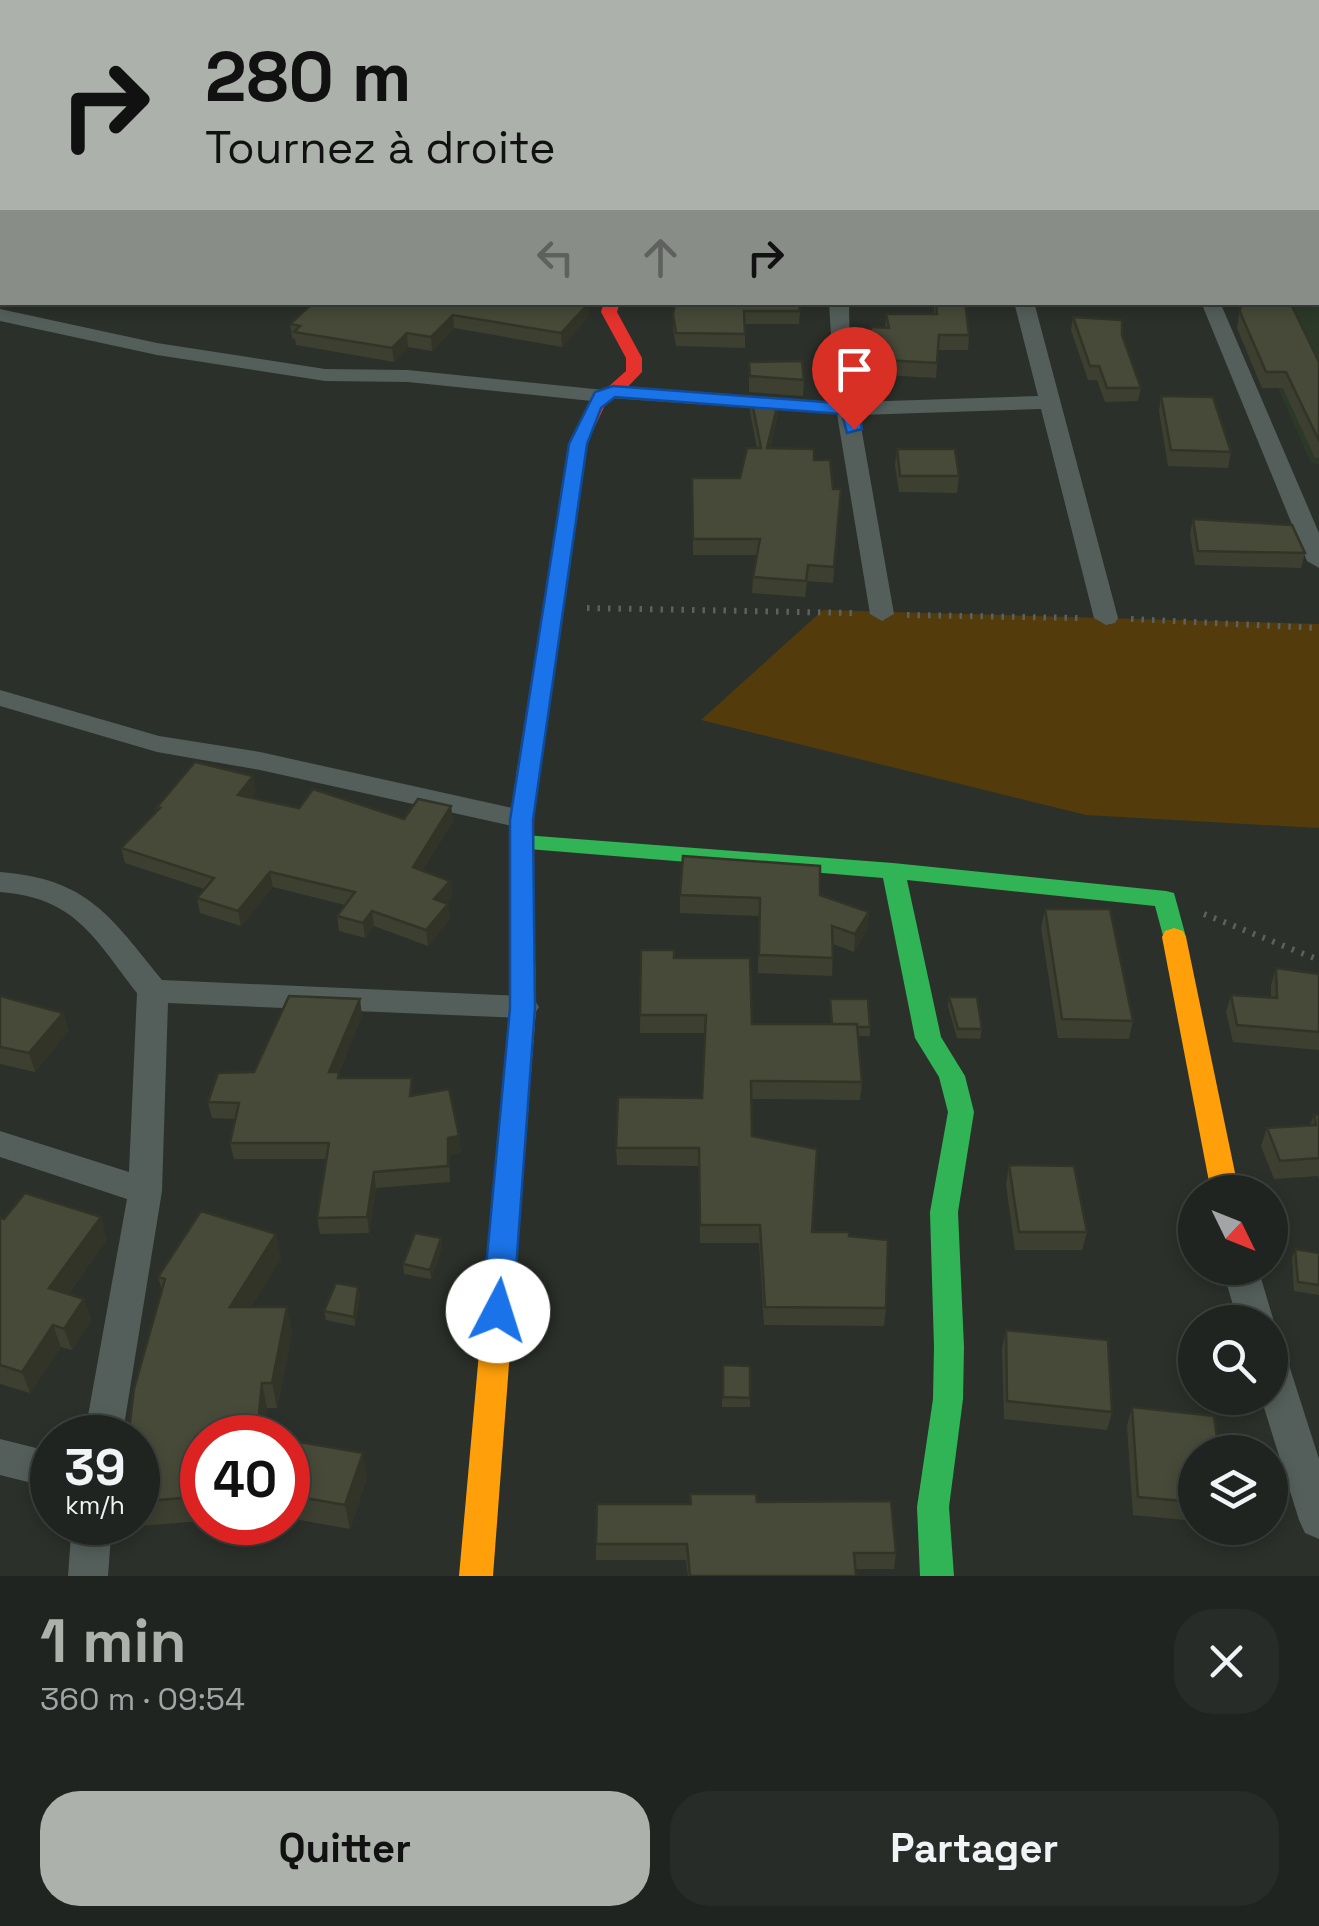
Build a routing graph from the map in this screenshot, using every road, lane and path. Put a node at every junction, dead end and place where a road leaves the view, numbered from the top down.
1 (611, 305) edge
2 (839, 305) edge
3 (1025, 305) edge
4 (1211, 305) edge
5 (0, 315) edge
6 (607, 394) junction
7 (1050, 402) junction
8 (850, 409) junction
9 (1319, 561) edge
10 (550, 608) junction
11 (882, 614) junction
12 (1106, 618) junction
13 (1319, 628) edge
14 (0, 698) edge
15 (523, 831) junction
16 (894, 870) junction
17 (0, 882) edge
18 (1166, 899) junction
19 (1319, 960) edge
20 (154, 991) junction
21 (522, 1008) junction
22 (0, 1144) edge
23 (1222, 1175) edge
24 (146, 1191) junction
25 (107, 1415) edge
26 (1286, 1415) edge
27 (0, 1457) edge
28 (30, 1464) edge
29 (1319, 1520) edge
30 (90, 1545) edge
31 (88, 1576) edge
32 (476, 1576) edge
33 (937, 1576) edge

1 - 6 street
2 - 8 street
3 - 7 street
4 - 9 street
5 - 6 street
6 - 8 street
6 - 10 street
7 - 8 street
7 - 12 street
8 - 11 street
10 - 11 path
10 - 15 street
11 - 12 path
12 - 13 path
14 - 15 street
15 - 16 street
15 - 21 street
16 - 18 street
16 - 33 street
17 - 20 street
18 - 19 path
18 - 23 street
20 - 21 street
20 - 24 street
21 - 32 street
22 - 24 street
24 - 25 street
26 - 29 street
27 - 28 street
30 - 31 street

